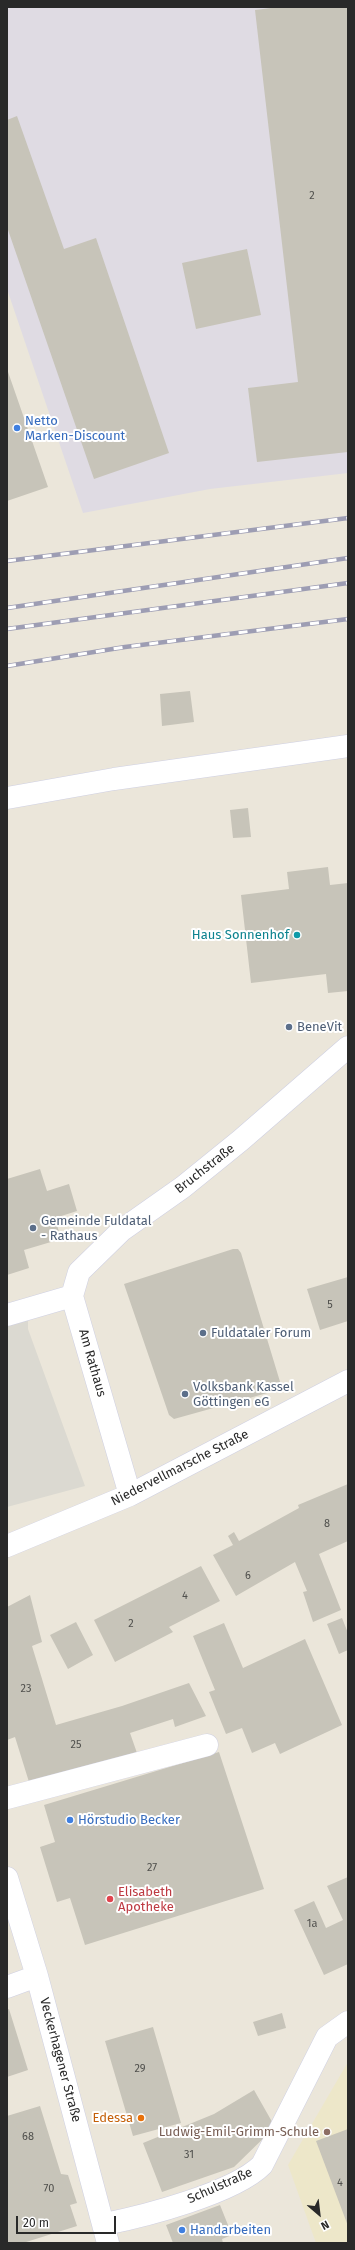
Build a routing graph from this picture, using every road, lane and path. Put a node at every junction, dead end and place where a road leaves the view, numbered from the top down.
1 (348, 746) edge
2 (7, 798) edge
3 (348, 1047) edge
4 (72, 1296) junction
5 (7, 1315) edge
6 (348, 1381) edge
7 (130, 1495) junction
8 (7, 1546) edge
9 (207, 1745) dead end
10 (7, 1798) edge
11 (7, 1878) edge
12 (37, 1976) junction
13 (7, 1987) edge
14 (348, 2022) edge
15 (107, 2234) edge

1 - 2 street
3 - 4 street, Bruchstraße
4 - 5 street
4 - 7 street, Am Rathaus
6 - 7 street, Niedervellmarsche Straße
7 - 8 street, Niedervellmarsche Straße
9 - 10 street
11 - 12 street, Veckerhagener Straße
12 - 13 street
12 - 15 street, Veckerhagener Straße
14 - 15 street, Schulstraße

